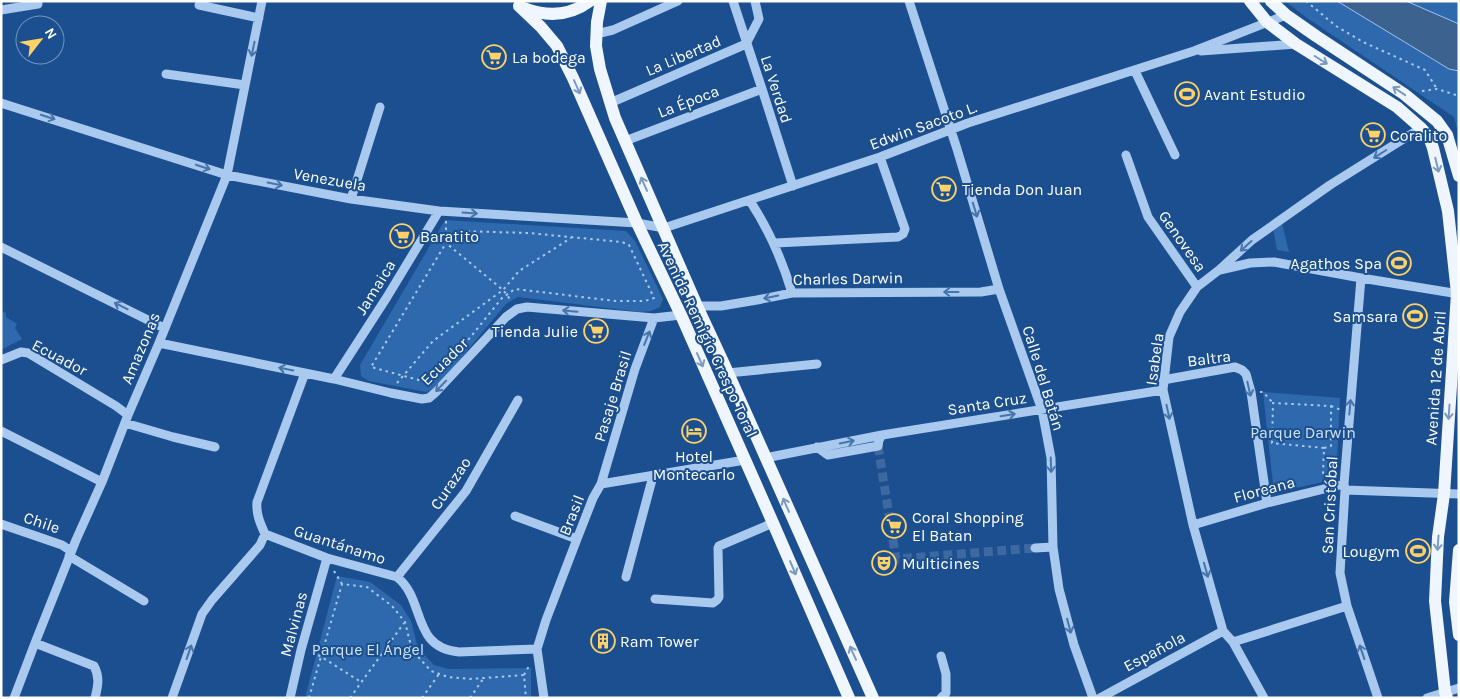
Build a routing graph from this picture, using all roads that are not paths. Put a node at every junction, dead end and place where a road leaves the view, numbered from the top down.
1 (262, 1) edge
2 (590, 1) edge
3 (601, 1) edge
4 (678, 1) edge
5 (733, 1) edge
6 (755, 1) edge
7 (909, 1) edge
8 (1250, 1) edge
9 (1271, 1) edge
10 (38, 4) dead end
11 (516, 4) edge
12 (199, 5) dead end
13 (1, 10) edge
14 (1286, 15) junction
15 (259, 18) junction
16 (1268, 22) junction
17 (596, 34) junction
18 (746, 44) junction
19 (1296, 44) junction
20 (1194, 52) junction
21 (1136, 71) junction
22 (166, 74) dead end
23 (245, 84) junction
24 (762, 88) junction
25 (1, 103) edge
26 (610, 103) junction
27 (380, 107) dead end
28 (1421, 128) junction
29 (950, 130) junction
30 (625, 141) junction
31 (1126, 155) dead end
32 (1175, 155) dead end
33 (880, 157) junction
34 (227, 174) junction
35 (1459, 176) edge
36 (793, 186) junction
37 (351, 199) junction
38 (750, 201) junction
39 (439, 211) junction
40 (637, 223) junction
41 (664, 228) junction
42 (775, 243) junction
43 (1, 247) edge
44 (1219, 270) junction
45 (1361, 278) junction
46 (1197, 287) junction
47 (999, 289) junction
48 (792, 293) junction
49 (1458, 294) edge
50 (697, 306) junction
51 (680, 315) junction
52 (654, 318) junction
53 (164, 328) junction
54 (159, 343) junction
55 (1, 360) edge
56 (817, 364) dead end
57 (305, 373) junction
58 (728, 373) junction
59 (334, 379) junction
60 (1163, 380) junction
61 (1163, 390) junction
62 (518, 400) dead end
63 (1042, 410) junction
64 (126, 419) junction
65 (1, 431) edge
66 (882, 435) junction
67 (215, 447) dead end
68 (817, 448) junction
69 (765, 458) junction
70 (745, 460) junction
71 (653, 476) junction
72 (102, 482) junction
73 (601, 484) junction
74 (1342, 487) junction
75 (1444, 494) junction
76 (1459, 494) edge
77 (1267, 503) junction
78 (515, 516) dead end
79 (773, 523) junction
80 (1, 524) edge
81 (1193, 525) junction
82 (265, 534) junction
83 (577, 539) junction
84 (1053, 547) junction
85 (1035, 548) tunnel mouth
86 (1459, 550) edge
87 (70, 553) junction
88 (327, 558) junction
89 (397, 577) junction
90 (626, 577) dead end
91 (655, 599) dead end
92 (144, 600) dead end
93 (1347, 606) junction
94 (1458, 627) edge
95 (1223, 631) junction
96 (1233, 642) junction
97 (35, 643) junction
98 (537, 649) junction
99 (941, 656) dead end
100 (1459, 688) edge
101 (1446, 695) edge
102 (14, 698) edge
103 (96, 698) edge
104 (172, 698) edge
105 (290, 698) edge
106 (544, 698) edge
107 (849, 698) edge
108 (872, 698) edge
109 (941, 698) edge
110 (1093, 698) edge
111 (1100, 698) edge
112 (1264, 698) edge
113 (1378, 698) edge
114 (1427, 698) edge

1 - 15 street, Amazonas
2 - 11 main road
3 - 17 main road, Avenida Remigio Crespo Toral
4 - 17 street
5 - 18 street, La Verdad
6 - 18 street, La Libertad
7 - 29 street, Calle del Batán
8 - 16 main road, Avenida 12 de Abril
9 - 14 main road
10 - 13 street
11 -> 40 main road, Avenida Remigio Crespo Toral
12 - 15 street
14 - 16 street, Edwin Sacoto L.
35 -> 14 main road
15 -> 23 street, Amazonas
16 - 19 main road, Avenida 12 de Abril
16 - 20 street, Edwin Sacoto L.
17 - 26 main road, Avenida Remigio Crespo Toral
18 - 24 street, La Verdad
18 - 26 street, La Libertad
19 - 20 street, Edwin Sacoto L.
19 -> 28 main road, Avenida 12 de Abril
20 - 21 street, Edwin Sacoto L.
21 - 29 street, Edwin Sacoto L.
21 - 32 street
22 - 23 street
23 - 34 street, Amazonas
24 - 30 street, La Época
24 - 36 street, La Verdad
25 -> 34 street, Venezuela
26 - 30 main road, Avenida Remigio Crespo Toral
27 - 37 street
28 -> 44 street, Isabela
28 -> 49 main road, Avenida 12 de Abril
29 - 33 street, Edwin Sacoto L.
29 -> 47 street, Calle del Batán
41 -> 30 main road, Avenida Remigio Crespo Toral
31 - 46 street, Genovesa
33 - 36 street, Edwin Sacoto L.
33 - 42 street
34 -> 37 street, Venezuela
34 - 53 street, Amazonas
36 - 38 street, Edwin Sacoto L.
37 - 39 street, Venezuela
38 - 41 street, Edwin Sacoto L.
38 - 42 street
39 -> 40 street, Venezuela
39 - 59 street, Jamaica
40 - 41 street, Venezuela
40 - 51 main road, Avenida Remigio Crespo Toral
41 - 50 main road, Avenida Remigio Crespo Toral
42 - 48 street
53 -> 43 street
44 - 45 street
44 - 46 street, Isabela
45 - 49 street
74 -> 45 street, San Cristóbal
46 - 60 street, Isabela
47 -> 48 street, Charles Darwin
47 - 63 street, Calle del Batán
48 -> 50 street, Charles Darwin
49 -> 75 main road, Avenida 12 de Abril
50 - 58 main road, Avenida Remigio Crespo Toral
51 - 52 street
51 -> 70 main road, Avenida Remigio Crespo Toral
52 -> 59 street, Ecuador
73 -> 52 street, Pasaje Brasil
53 - 54 street, Amazonas
57 -> 54 street, Ecuador
54 - 64 street, Amazonas
55 - 64 street, Ecuador
56 - 58 street
57 - 59 street, Ecuador
57 - 82 street
58 - 69 main road, Avenida Remigio Crespo Toral
60 - 61 street, Isabela
60 -> 77 street, Baltra
61 - 63 street, Santa Cruz
61 -> 81 street, Isabela
62 - 89 street, Curazao
66 -> 63 street, Santa Cruz
63 -> 84 street, Calle del Batán
64 - 67 street, Ecuador
64 - 72 street, Amazonas
65 - 72 street
68 -> 66 street, Santa Cruz
66 - 68 street, Santa Cruz
68 - 69 street, Santa Cruz
108 -> 69 main road, Avenida Remigio Crespo Toral
70 - 71 street, Brasil
70 - 79 main road, Avenida Remigio Crespo Toral
71 - 73 street, Brasil
71 - 90 street
72 - 87 street, Amazonas
73 - 83 street, Brasil
74 - 75 street, Floreana
74 - 77 street, Floreana
74 - 93 street, San Cristóbal
75 - 76 street, Floreana
75 -> 101 main road, Avenida 12 de Abril
77 - 81 street, Floreana
78 - 83 street
79 - 91 street
79 -> 107 main road, Avenida Remigio Crespo Toral
80 - 87 street, Chile
81 -> 95 street, Isabela
82 - 88 street, Guantánamo
104 -> 82 street
83 - 98 street, Brasil
84 - 85 street
84 -> 110 street, Calle del Batán
86 - 94 main road
87 - 92 street, Chile
87 - 97 street, Amazonas
88 - 89 street, Guantánamo
88 - 105 street, Malvinas
89 - 98 street, Guantánamo
93 - 96 street
113 -> 93 street, San Cristóbal
95 - 96 street, Isabela
95 - 111 street, Española
96 - 112 street, Isabela
97 - 102 street, Amazonas
97 - 103 street
98 - 106 street, Brasil
99 - 109 street
100 - 101 street
101 - 114 street

